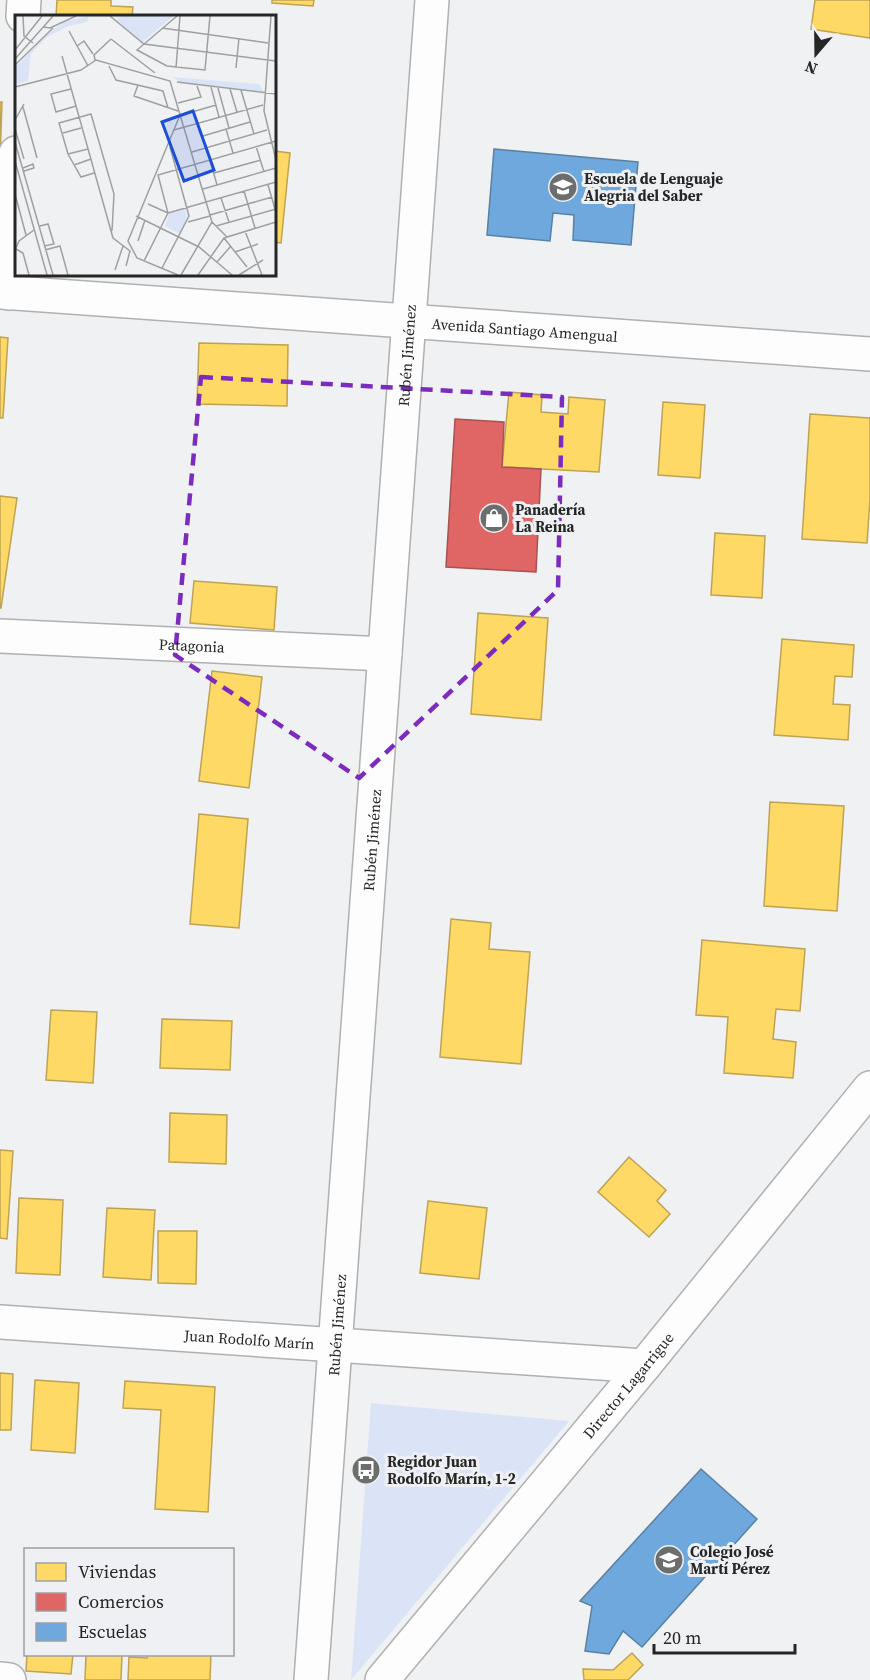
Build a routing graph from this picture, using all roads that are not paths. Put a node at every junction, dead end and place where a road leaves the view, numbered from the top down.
1 (24, 0) edge
2 (432, 0) edge
3 (23, 15) edge
4 (15, 166) edge
5 (5, 292) edge
6 (409, 321) junction
7 (870, 354) edge
8 (0, 636) edge
9 (385, 654) junction
10 (870, 1088) edge
11 (0, 1323) edge
12 (335, 1345) junction
13 (644, 1366) junction
14 (0, 1679) edge
15 (9, 1680) edge
16 (312, 1680) edge
17 (382, 1680) edge

1 - 3 street
2 - 6 street, Rubén Jiménez
4 - 5 street
5 - 6 street, Avenida Santiago Amengual
6 - 7 street, Avenida Santiago Amengual
6 - 9 street, Rubén Jiménez
8 - 9 street, Patagonia
9 - 12 street, Rubén Jiménez
10 - 13 street, Director Lagarrigue
11 - 12 street, Juan Rodolfo Marín
12 - 13 street, Juan Rodolfo Marín
12 - 16 street, Rubén Jiménez
13 - 17 street, Director Lagarrigue
14 - 15 street

